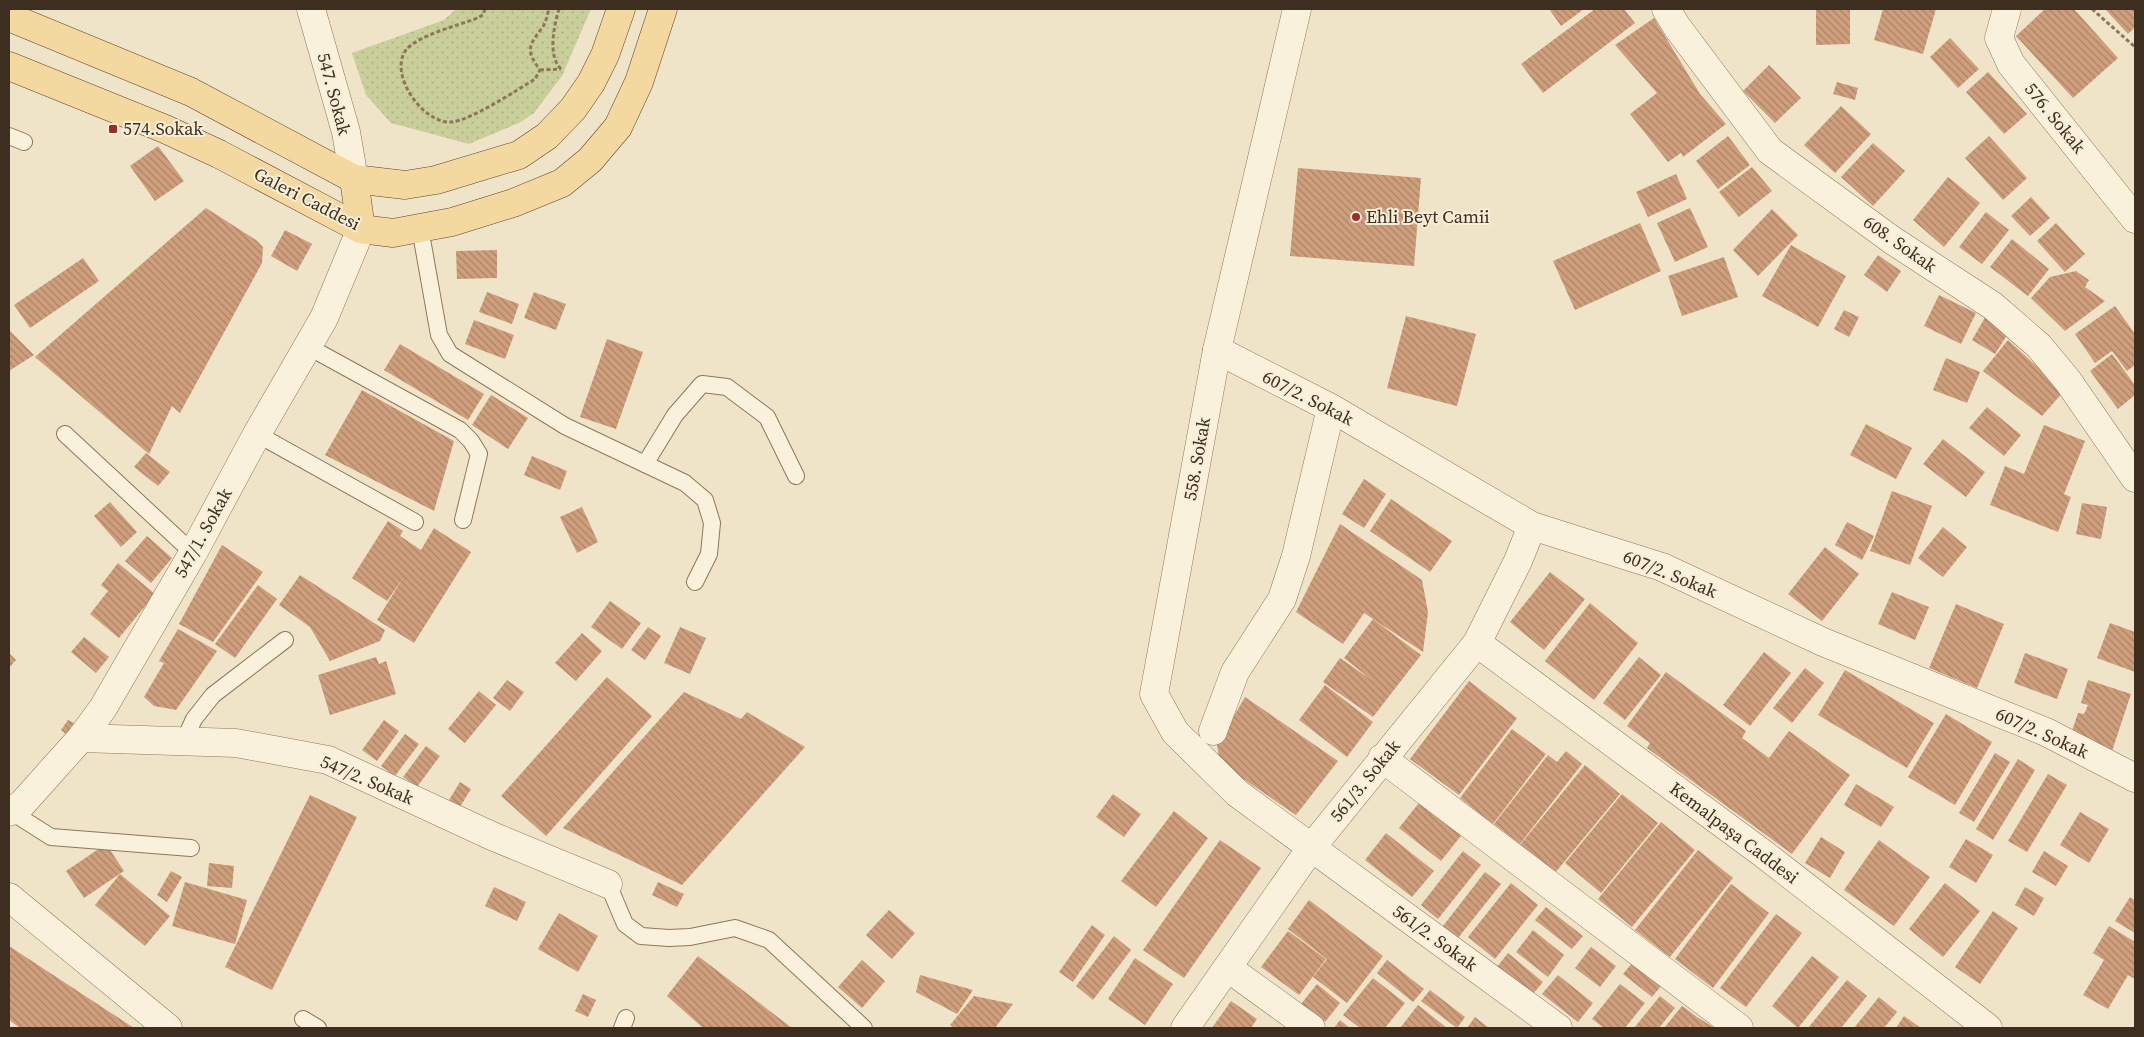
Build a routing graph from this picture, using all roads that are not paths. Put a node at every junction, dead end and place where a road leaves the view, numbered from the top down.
1 (311, 9) edge
2 (621, 9) edge
3 (663, 9) edge
4 (1297, 9) edge
5 (1666, 9) edge
6 (2007, 9) edge
7 (9, 17) edge
8 (9, 66) edge
9 (354, 179) junction
10 (2135, 218) edge
11 (420, 228) junction
12 (361, 229) junction
13 (306, 346) junction
14 (1217, 350) junction
15 (1331, 408) junction
16 (65, 434) dead end
17 (257, 434) junction
18 (645, 464) junction
19 (796, 476) dead end
20 (2135, 478) edge
21 (463, 520) dead end
22 (415, 522) dead end
23 (1532, 526) junction
24 (193, 553) junction
25 (695, 582) dead end
26 (285, 640) dead end
27 (1477, 643) junction
28 (1213, 730) dead end
29 (81, 738) junction
30 (184, 741) junction
31 (1382, 758) junction
32 (2135, 778) edge
33 (9, 812) edge
34 (191, 848) dead end
35 (1311, 848) junction
36 (608, 884) joint
37 (9, 898) edge
38 (1228, 968) junction
39 (304, 1019) dead end
40 (168, 1028) edge
41 (318, 1028) edge
42 (864, 1028) edge
43 (1185, 1028) edge
44 (1311, 1028) edge
45 (1558, 1028) edge
46 (1739, 1028) edge
47 (1988, 1028) edge

1 - 9 street, 547. Sokak
2 - 9 main road
3 - 11 main road, Galeri Caddesi
4 - 14 street, 558. Sokak
5 - 20 street, 608. Sokak
6 - 10 street, 576. Sokak
7 - 9 main road
8 - 12 main road, Galeri Caddesi
9 - 12 main road
11 - 12 main road, Galeri Caddesi
11 - 18 lane
12 - 13 street, 547/1. Sokak
13 - 17 street, 547/1. Sokak
13 - 21 lane
14 - 15 street, 607/2. Sokak
14 - 35 street, 558. Sokak
15 - 23 street, 607/2. Sokak
15 - 28 street
16 - 24 lane
17 - 22 lane
17 - 24 street, 547/1. Sokak
18 - 19 lane
18 - 25 lane
23 - 27 street, 561/3. Sokak
23 - 32 street, 607/2. Sokak
24 - 29 street, 547/1. Sokak
26 - 30 lane
27 - 31 street, 561/3. Sokak
27 - 47 street, Kemalpaşa Caddesi
29 - 30 street, 547/2. Sokak
29 - 33 street, 547/1. Sokak
30 - 36 street, 547/2. Sokak
31 - 35 street, 561/3. Sokak
31 - 46 street
33 - 34 lane
35 - 38 street, 561/3. Sokak
35 - 45 street, 561/2. Sokak
36 - 42 lane
37 - 40 street
38 - 43 street, 561/3. Sokak
38 - 44 street
39 - 41 lane

